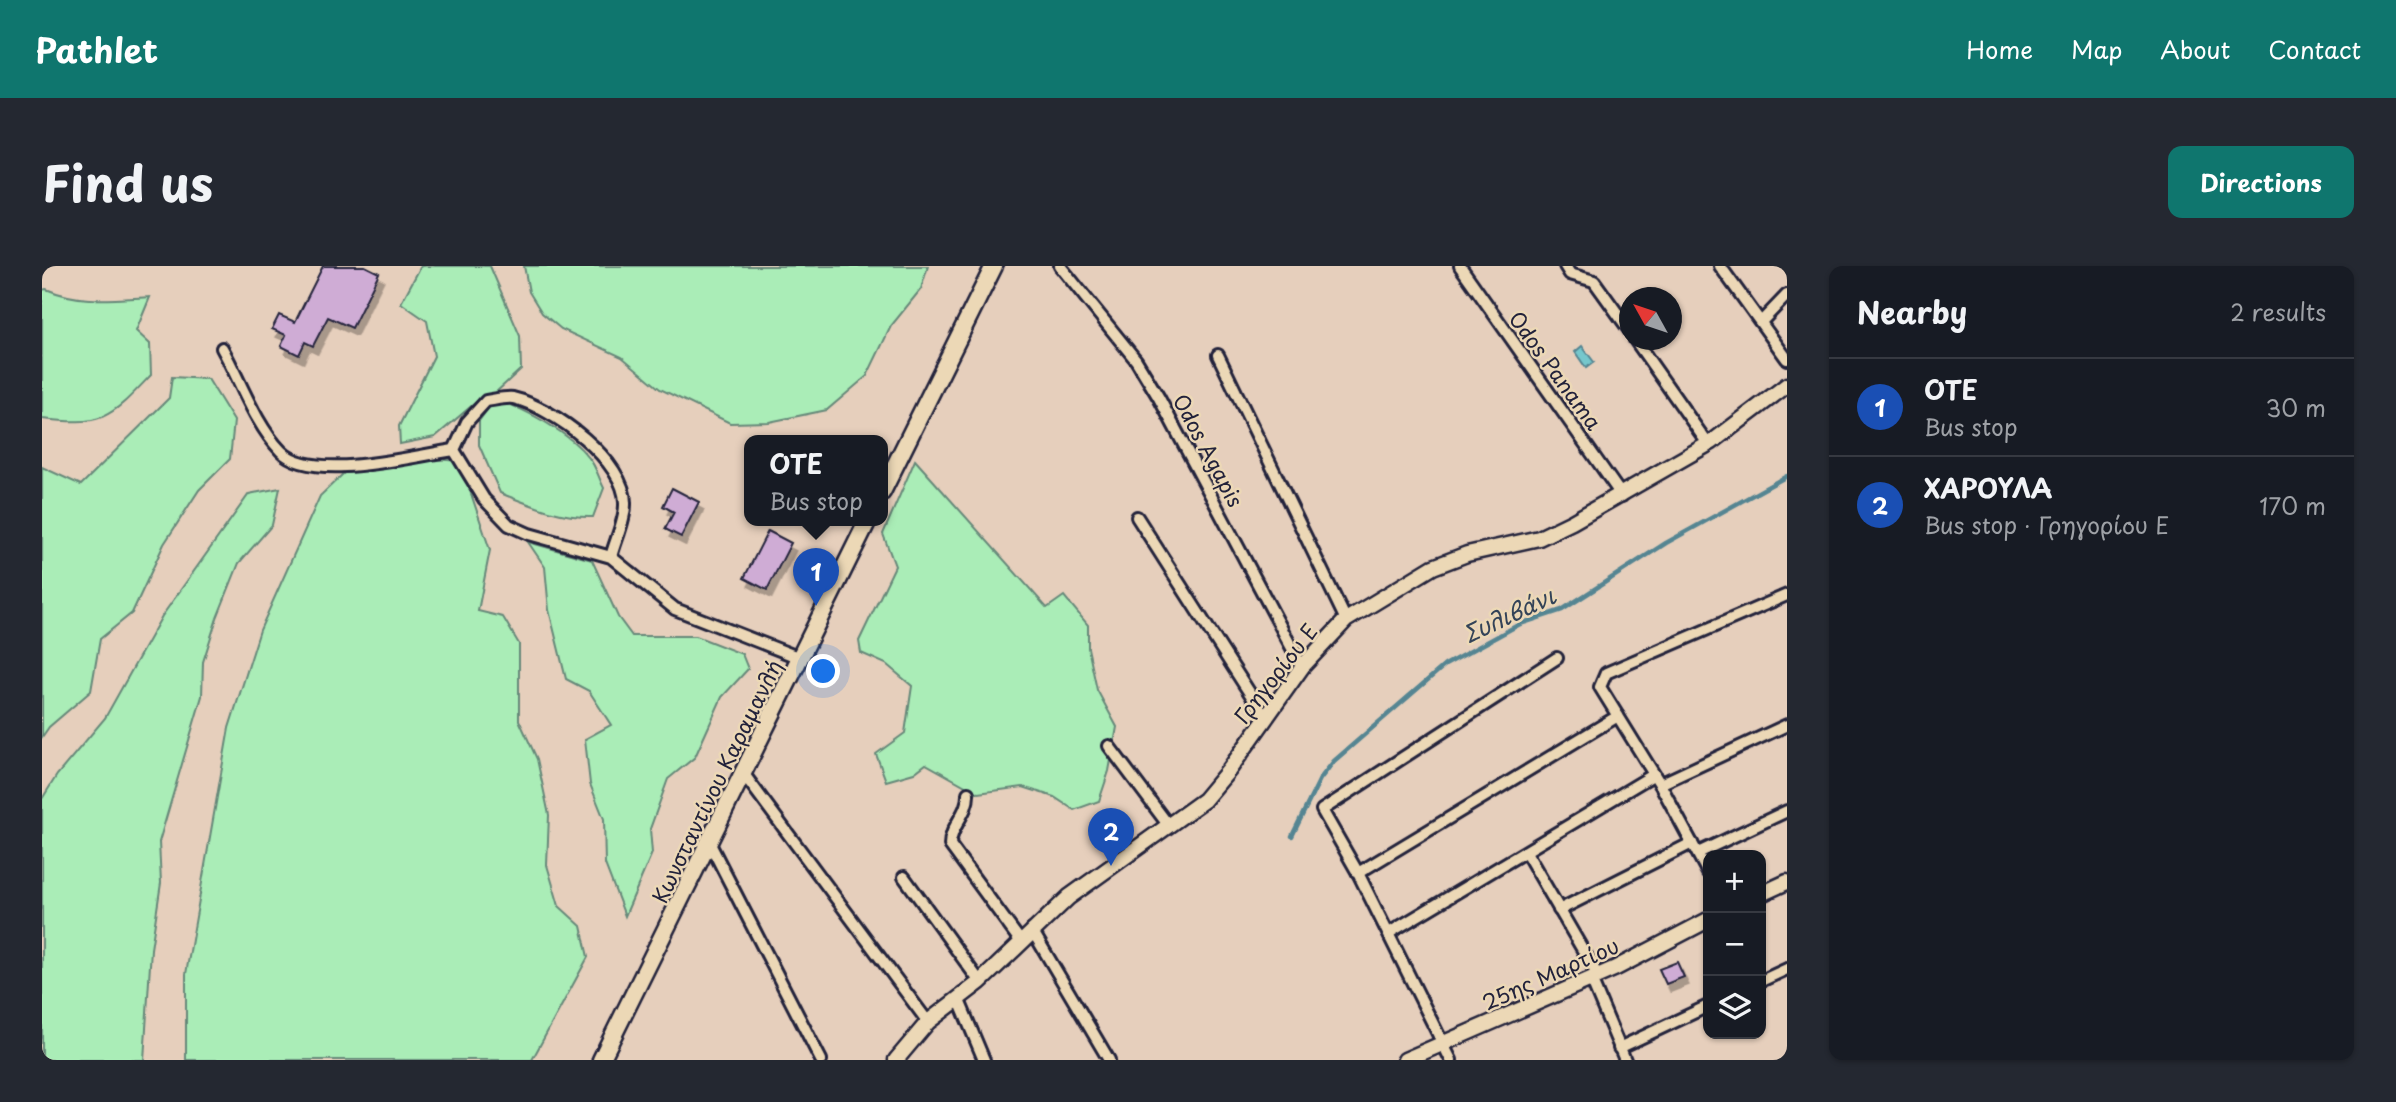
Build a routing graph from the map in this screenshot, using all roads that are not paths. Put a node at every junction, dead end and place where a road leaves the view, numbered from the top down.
1 (994, 266) edge
2 (1060, 266) edge
3 (1460, 266) edge
4 (1565, 266) edge
5 (1720, 266) edge
6 (1787, 295) edge
7 (1619, 317) edge
8 (1761, 322) junction
9 (222, 348) dead end
10 (1642, 350) edge
11 (1218, 355) dead end
12 (1787, 359) edge
13 (1787, 385) edge
14 (1708, 444) junction
15 (454, 450) junction
16 (888, 482) edge
17 (1622, 496) junction
18 (1137, 517) dead end
19 (866, 526) edge
20 (611, 557) junction
21 (1787, 595) edge
22 (1346, 620) junction
23 (800, 658) junction
24 (1557, 658) dead end
25 (1302, 667) junction
26 (1618, 716) junction
27 (1265, 717) junction
28 (1787, 725) edge
29 (1109, 746) dead end
30 (743, 773) junction
31 (1657, 780) junction
32 (968, 793) dead end
33 (1787, 811) edge
34 (1169, 826) junction
35 (709, 842) junction
36 (1695, 848) junction
37 (1526, 852) junction
38 (1703, 863) edge
39 (1358, 873) junction
40 (904, 877) dead end
41 (1787, 881) edge
42 (1766, 892) edge
43 (1559, 910) junction
44 (1703, 922) edge
45 (1032, 930) junction
46 (1389, 933) junction
47 (1021, 942) junction
48 (1787, 969) edge
49 (1594, 977) junction
50 (1766, 979) edge
51 (980, 982) junction
52 (958, 998) junction
53 (1703, 1008) edge
54 (928, 1022) junction
55 (1443, 1044) junction
56 (1619, 1048) junction
57 (601, 1060) edge
58 (821, 1060) edge
59 (896, 1060) edge
60 (984, 1060) edge
61 (1110, 1060) edge
62 (1405, 1060) edge
63 (1451, 1060) edge
64 (1625, 1060) edge

1 - 16 main road
2 - 25 street, Odos Agapis
3 - 17 street, Odos Panama
4 - 7 street
5 - 8 street
6 - 8 street
8 - 12 street
9 - 15 street
10 - 14 street
11 - 22 street
13 - 14 street, Γρηγορίου Ε
14 - 17 street, Γρηγορίου Ε
15 - 20 street
15 - 20 street
17 - 22 street, Γρηγορίου Ε
18 - 27 street
19 - 23 main road, Κωνσταντίνου Καραμανλή
20 - 23 street
21 - 26 street
22 - 25 street, Γρηγορίου Ε
23 - 30 main road, Κωνσταντίνου Καραμανλή
24 - 39 street
25 - 27 street, Γρηγορίου Ε
26 - 31 street
26 - 39 street
27 - 34 street, Γρηγορίου Ε
28 - 31 street
29 - 34 street
30 - 35 main road, Κωνσταντίνου Καραμανλή
30 - 54 street
31 - 36 street
31 - 37 street
32 - 47 street
33 - 36 street
34 - 45 street, Γρηγορίου Ε
35 - 57 main road, Κωνσταντίνου Καραμανλή
35 - 58 street
36 - 38 street
36 - 43 street
37 - 43 street
37 - 46 street
39 - 46 street
40 - 51 street
41 - 42 street
43 - 49 street
44 - 49 street, 25ης Μαρτίου
45 - 47 street, Γρηγορίου Ε
45 - 61 street
46 - 55 street
47 - 51 street, Γρηγορίου Ε
48 - 50 street
49 - 55 street, 25ης Μαρτίου
49 - 56 street
51 - 52 street, Γρηγορίου Ε
52 - 54 street, Γρηγορίου Ε
52 - 60 street
53 - 56 street
54 - 59 street, Γρηγορίου Ε
55 - 62 street, 25ης Μαρτίου
55 - 63 street
56 - 64 street

